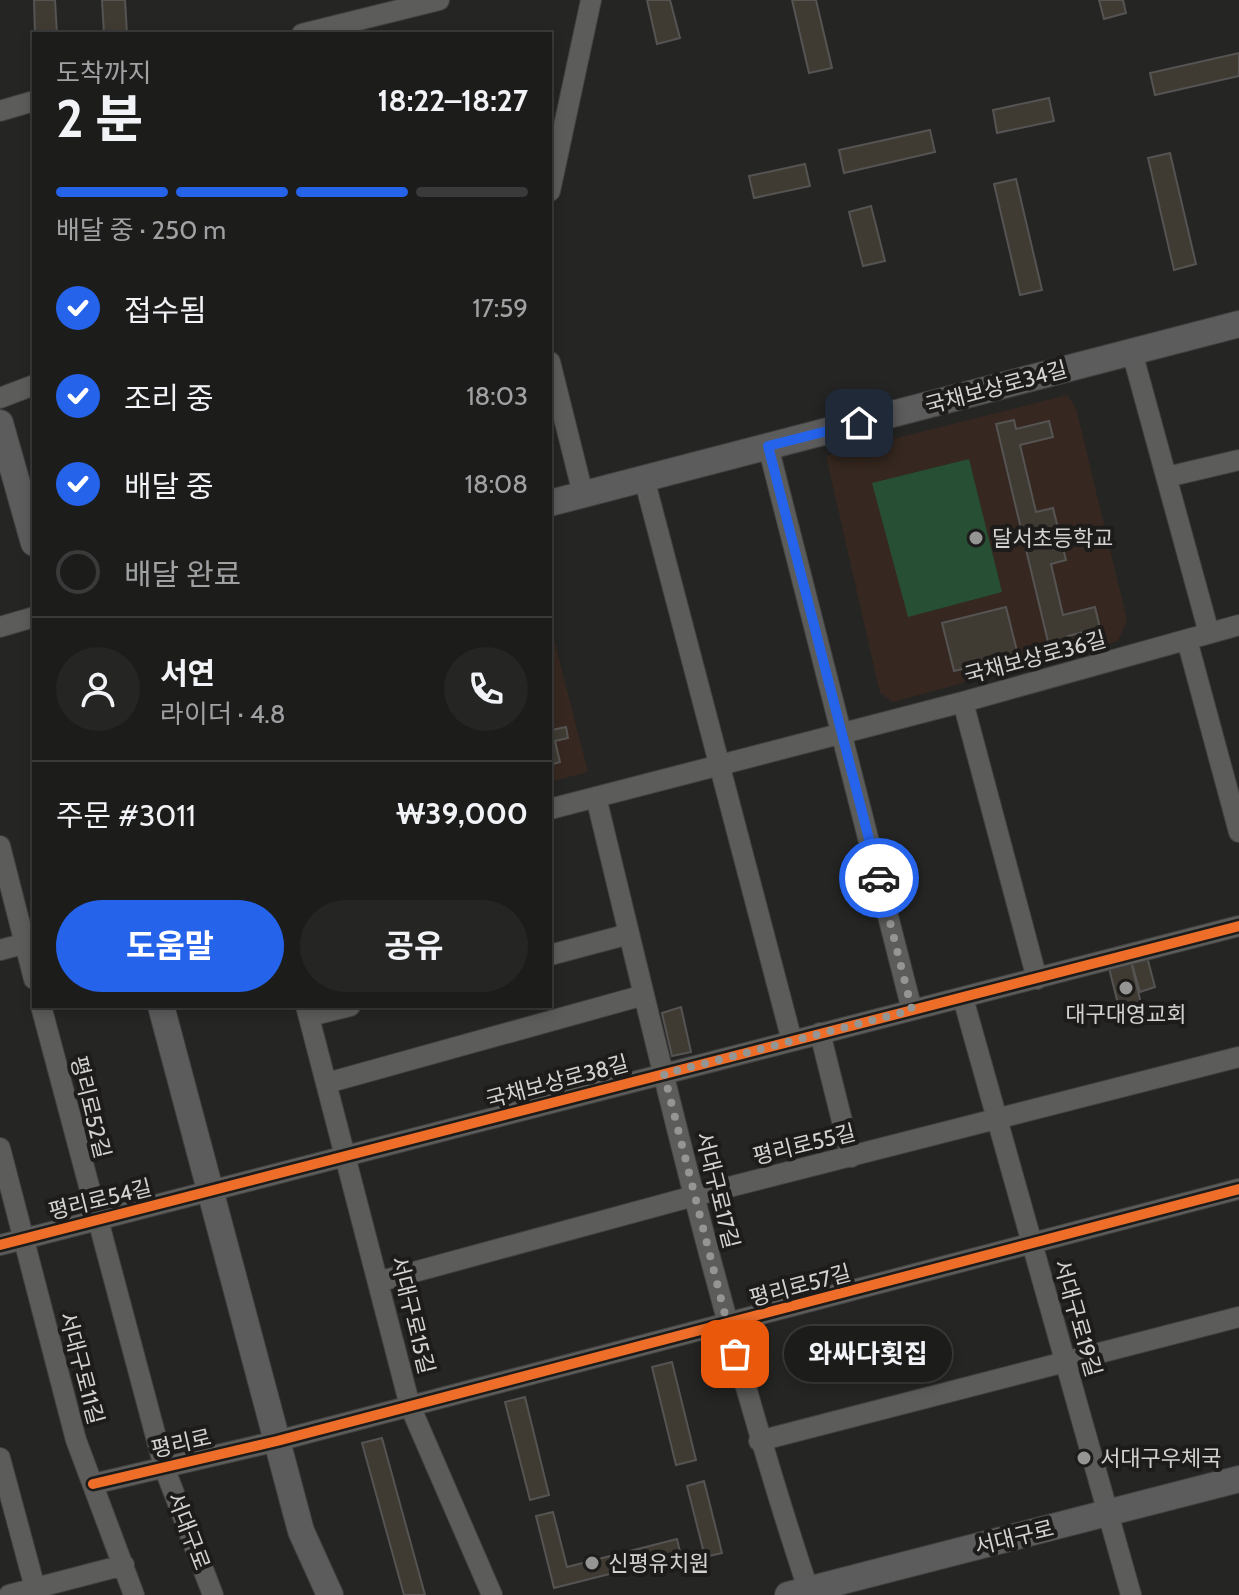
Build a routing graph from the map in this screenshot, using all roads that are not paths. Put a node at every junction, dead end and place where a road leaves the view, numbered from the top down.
1 (439, 0) edge
2 (591, 0) edge
3 (310, 32) edge
4 (32, 102) edge
5 (0, 111) edge
6 (552, 182) edge
7 (1239, 324) edge
8 (1132, 352) junction
9 (552, 370) edge
10 (32, 386) edge
11 (0, 398) edge
12 (0, 423) edge
13 (768, 446) junction
14 (1239, 460) edge
15 (1167, 477) junction
16 (644, 478) junction
17 (583, 494) junction
18 (552, 502) edge
19 (32, 536) edge
20 (32, 618) edge
21 (1239, 625) edge
22 (0, 627) edge
23 (1209, 633) junction
24 (1187, 640) junction
25 (963, 702) junction
26 (843, 734) junction
27 (720, 766) junction
28 (596, 797) junction
29 (552, 808) edge
30 (1239, 832) edge
31 (0, 846) edge
32 (1239, 926) edge
33 (629, 934) junction
34 (29, 942) edge
35 (0, 950) edge
36 (552, 954) edge
37 (32, 964) edge
38 (1037, 979) junction
39 (644, 995) junction
40 (963, 998) junction
41 (42, 1008) edge
42 (162, 1008) edge
43 (333, 1008) edge
44 (912, 1010) junction
45 (308, 1011) edge
46 (820, 1033) junction
47 (792, 1041) junction
48 (1239, 1057) edge
49 (664, 1074) junction
50 (327, 1083) junction
51 (997, 1121) junction
52 (0, 1148) edge
53 (345, 1157) junction
54 (851, 1157) junction
55 (1239, 1189) edge
56 (211, 1193) junction
57 (694, 1196) junction
58 (96, 1219) junction
59 (24, 1238) junction
60 (0, 1245) edge
61 (1031, 1245) junction
62 (381, 1281) junction
63 (1239, 1317) edge
64 (728, 1325) junction
65 (1065, 1363) junction
66 (410, 1406) junction
67 (277, 1441) junction
68 (759, 1441) junction
69 (0, 1458) edge
70 (164, 1467) junction
71 (1239, 1479) edge
72 (93, 1484) junction
73 (1108, 1513) junction
74 (124, 1565) junction
75 (35, 1588) junction
76 (802, 1593) edge
77 (9, 1595) edge
78 (134, 1595) edge
79 (213, 1595) edge
80 (330, 1595) edge
81 (492, 1595) edge
82 (1131, 1595) edge

1 - 3 street
2 - 6 street
4 - 5 street
7 - 8 main road, 국채보상로34길
8 - 13 main road, 국채보상로34길
8 - 15 street
9 - 17 street
10 - 11 street
12 - 19 main road
13 - 16 main road, 국채보상로34길
13 - 26 street
14 - 15 street
15 - 23 street
16 - 17 main road, 국채보상로34길
16 - 27 street
17 - 18 main road, 국채보상로34길
20 - 22 street
21 - 23 street, 국채보상로36길
23 - 24 street, 국채보상로36길
24 - 25 street, 국채보상로36길
24 - 30 street
25 - 26 street, 국채보상로36길
25 - 38 street
26 - 27 street, 국채보상로36길
26 - 44 street
27 - 28 street, 국채보상로36길
27 - 47 street
28 - 29 street, 국채보상로36길
28 - 33 street, 서대구로17길
31 - 34 street
32 - 38 street, 국채보상로38길
33 - 36 street
33 - 39 street, 서대구로17길
34 - 35 street
34 - 37 street
38 - 40 street, 국채보상로38길
39 - 49 street, 서대구로17길
39 - 50 street
40 - 44 street, 국채보상로38길
40 - 51 street, 서대구로19길
41 - 58 street, 평리로52길
42 - 56 main road
43 - 45 street, 서대구로15길
44 - 46 street, 국채보상로38길
45 - 50 street, 서대구로15길
46 - 47 street, 국채보상로38길
46 - 54 street
47 - 49 street, 국채보상로38길
48 - 51 street, 평리로55길
49 - 53 street, 국채보상로38길
49 - 57 street, 서대구로17길
50 - 53 street, 서대구로15길
51 - 54 street, 평리로55길
51 - 61 street, 서대구로19길
52 - 59 street, 서대구로11길
53 - 56 street, 국채보상로38길
53 - 62 street, 서대구로15길
54 - 57 street, 평리로55길
55 - 61 street, 평리로57길
56 - 58 street, 평리로54길
56 - 67 main road
57 - 62 street, 평리로55길
57 - 64 street, 서대구로17길
58 - 59 street, 평리로54길
58 - 70 street, 평리로54길
59 - 60 street, 평리로54길
59 - 72 street, 서대구로11길
61 - 64 street, 평리로57길
61 - 65 street, 서대구로19길
62 - 66 street, 서대구로15길
63 - 65 street
64 - 66 street, 평리로57길
64 - 68 street, 서대구로17길
65 - 68 street
65 - 73 street, 서대구로19길
66 - 67 street, 평리로57길
66 - 81 street, 서대구로15길
67 - 70 street, 평리로
67 - 80 main road
68 - 76 street, 서대구로17길
69 - 75 street
70 - 72 street, 평리로
70 - 79 street, 서대구로
71 - 73 main road, 서대구로
72 - 74 street, 서대구로11길
73 - 76 main road, 서대구로
73 - 82 street, 서대구로19길
74 - 75 street
74 - 78 street, 서대구로11길
75 - 77 street

